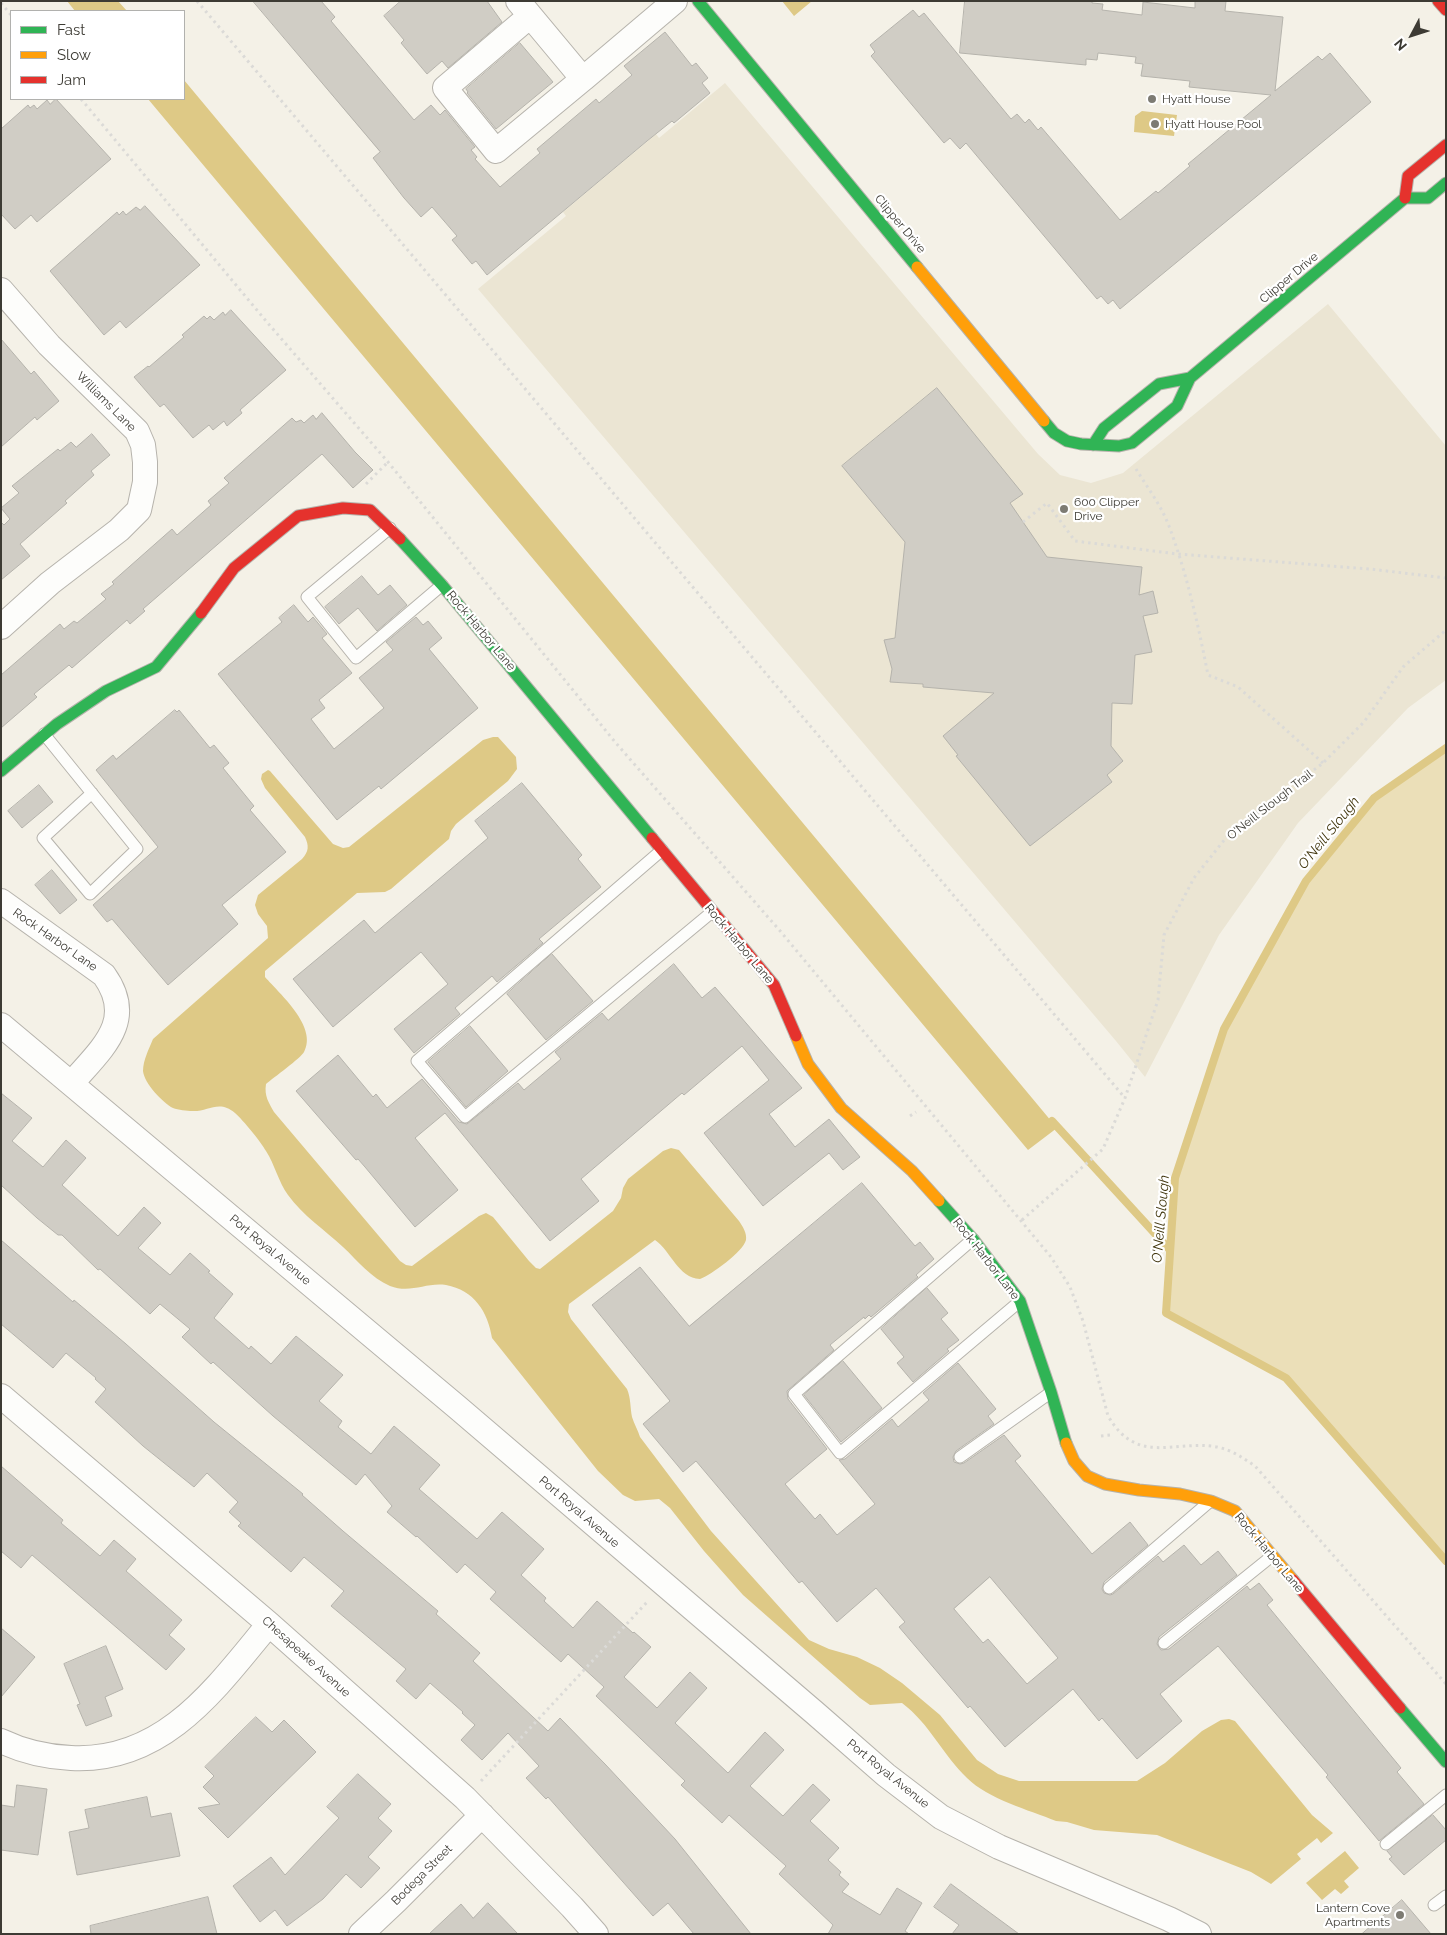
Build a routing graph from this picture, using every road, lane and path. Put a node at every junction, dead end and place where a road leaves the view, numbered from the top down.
1 (197, 1) edge
2 (675, 1) edge
3 (698, 1) edge
4 (1438, 1) edge
5 (1, 3) edge
6 (524, 8) edge
7 (1446, 10) edge
8 (10, 14) edge
9 (583, 79) junction
10 (82, 100) edge
11 (1446, 145) edge
12 (1446, 183) edge
13 (1405, 198) junction
14 (1, 290) edge
15 (1190, 378) junction
16 (1093, 444) junction
17 (1135, 467) dead end
18 (1023, 522) dead end
19 (390, 528) junction
20 (1178, 554) junction
21 (1446, 578) edge
22 (442, 585) junction
23 (1, 627) edge
24 (1446, 630) edge
25 (44, 734) junction
26 (1323, 764) junction
27 (1, 771) edge
28 (92, 794) junction
29 (662, 850) junction
30 (1, 901) edge
31 (712, 912) junction
32 (1, 1025) edge
33 (72, 1083) junction
34 (1125, 1098) junction
35 (916, 1112) dead end
36 (910, 1116) dead end
37 (1022, 1220) junction
38 (973, 1239) junction
39 (1020, 1301) junction
40 (1051, 1392) junction
41 (1, 1396) edge
42 (1110, 1435) dead end
43 (1102, 1436) dead end
44 (960, 1457) dead end
45 (1210, 1501) junction
46 (1272, 1556) junction
47 (663, 1585) junction
48 (1109, 1588) dead end
49 (270, 1624) junction
50 (1164, 1643) dead end
51 (1446, 1684) edge
52 (1, 1741) edge
53 (1446, 1762) edge
54 (1446, 1795) edge
55 (465, 1798) junction
56 (482, 1815) junction
57 (1386, 1844) dead end
58 (1446, 1896) edge
59 (1434, 1905) dead end
60 (361, 1934) edge
61 (596, 1934) edge
62 (1199, 1934) edge

1 - 34 path
2 - 9 street
3 - 16 street, Clipper Drive
4 - 7 street
5 - 8 path
6 - 9 street
6 - 9 street
10 - 37 path
11 - 13 street
12 - 13 street
13 - 15 street, Clipper Drive
14 - 23 street, Williams Lane
15 - 16 street, Clipper Drive
15 - 16 street, Clipper Drive
17 - 20 path
18 - 20 path
19 - 22 street, Rock Harbor Lane
19 - 22 lane
19 - 25 street, Rock Harbor Lane
20 - 21 path
20 - 26 path
22 - 29 street, Rock Harbor Lane
24 - 26 path, O'Neill Slough Trail
25 - 27 street, Rock Harbor Lane
25 - 28 lane
26 - 34 path, O'Neill Slough Trail
28 - 28 lane
29 - 31 street, Rock Harbor Lane
29 - 31 lane
30 - 33 street, Rock Harbor Lane
31 - 38 street, Rock Harbor Lane
32 - 33 street, Port Royal Avenue
33 - 47 street, Port Royal Avenue
34 - 37 path, O'Neill Slough Trail
35 - 36 path
37 - 51 path
38 - 39 street, Rock Harbor Lane
38 - 39 lane
39 - 40 street, Rock Harbor Lane
40 - 44 lane
40 - 45 street, Rock Harbor Lane
41 - 49 street, Chesapeake Avenue
42 - 43 path
45 - 46 street, Rock Harbor Lane
45 - 48 lane
46 - 50 lane
46 - 53 street, Rock Harbor Lane
47 - 55 path
47 - 62 street, Port Royal Avenue
49 - 52 street
49 - 55 street, Chesapeake Avenue
54 - 57 lane
55 - 56 street, Chesapeake Avenue
56 - 60 street, Bodega Street
56 - 61 street, Chesapeake Avenue
58 - 59 lane

